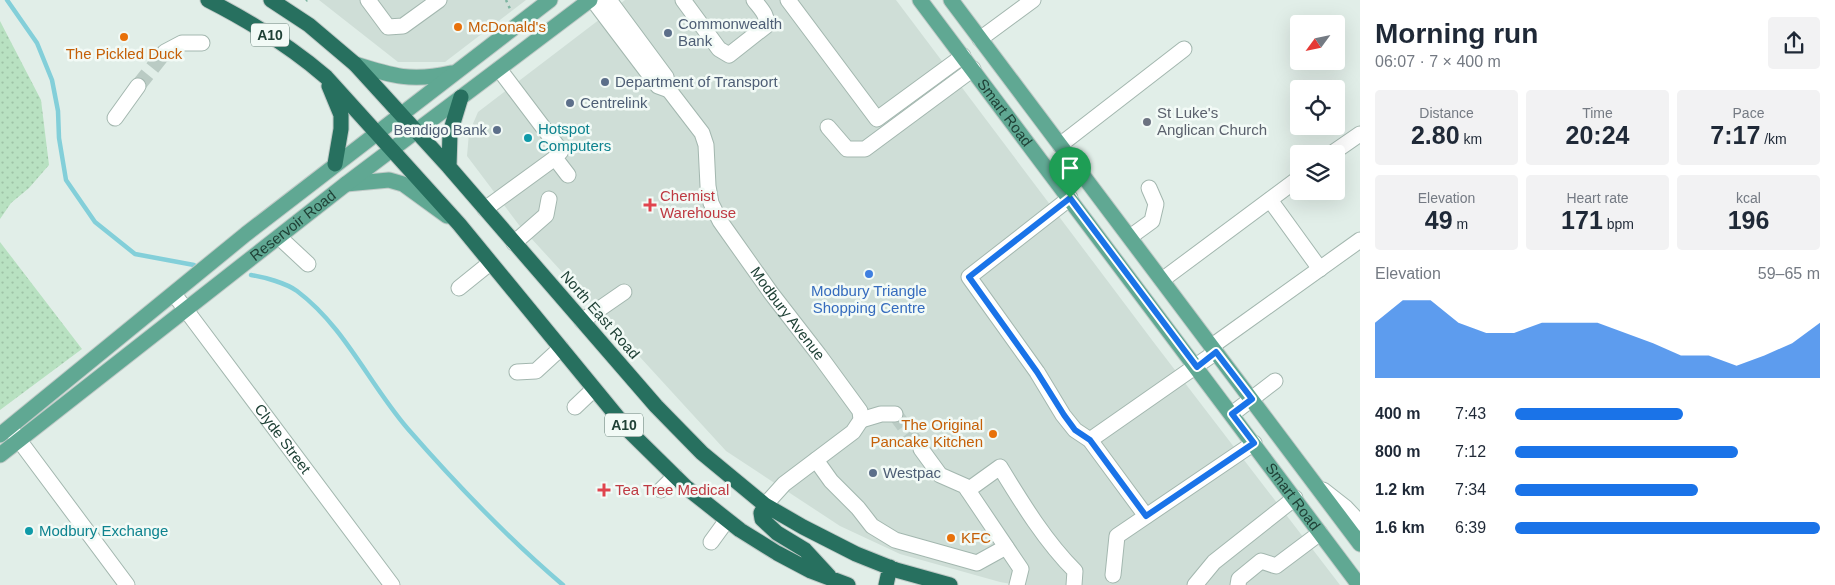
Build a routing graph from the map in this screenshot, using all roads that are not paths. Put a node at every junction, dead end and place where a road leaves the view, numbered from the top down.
1 (208, 0) edge
2 (271, 0) edge
3 (368, 0) edge
4 (439, 0) edge
5 (550, 0) edge
6 (591, 0) edge
7 (609, 0) edge
8 (683, 0) edge
9 (754, 0) edge
10 (788, 0) edge
11 (920, 0) edge
12 (951, 0) edge
13 (1032, 0) edge
14 (980, 39) junction
15 (202, 43) dead end
16 (1184, 49) dead end
17 (165, 52) tunnel mouth
18 (963, 56) junction
19 (355, 64) junction
20 (499, 69) junction
21 (973, 69) junction
22 (455, 72) junction
23 (326, 78) junction
24 (138, 86) tunnel mouth
25 (669, 90) junction
26 (461, 97) junction
27 (401, 114) junction
28 (115, 118) dead end
29 (828, 127) dead end
30 (416, 131) junction
31 (376, 133) junction
32 (1360, 134) edge
33 (1060, 145) junction
34 (1344, 145) edge
35 (391, 150) junction
36 (555, 158) junction
37 (335, 164) junction
38 (449, 167) junction
39 (568, 175) dead end
40 (346, 184) junction
41 (1290, 185) edge
42 (1149, 188) dead end
43 (1070, 198) junction
44 (549, 199) dead end
45 (1270, 200) junction
46 (484, 209) junction
47 (458, 224) junction
48 (279, 237) junction
49 (1130, 237) junction
50 (1360, 240) edge
51 (514, 243) junction
52 (490, 263) junction
53 (308, 264) dead end
54 (1320, 269) junction
55 (1162, 280) junction
56 (459, 288) dead end
57 (624, 292) dead end
58 (174, 294) junction
59 (186, 310) junction
60 (582, 321) junction
61 (561, 348) junction
62 (1214, 349) junction
63 (1197, 367) junction
64 (517, 372) dead end
65 (1275, 382) dead end
66 (594, 389) junction
67 (1252, 399) junction
68 (574, 407) dead end
69 (896, 414) dead end
70 (1232, 414) junction
71 (861, 420) junction
72 (5, 432) edge
73 (1090, 440) junction
74 (19, 441) junction
75 (1254, 443) junction
76 (921, 449) tunnel mouth
77 (0, 455) edge
78 (816, 460) junction
79 (675, 476) junction
80 (1316, 485) junction
81 (661, 490) dead end
82 (968, 490) junction
83 (1295, 498) junction
84 (765, 505) junction
85 (1146, 516) junction
86 (727, 520) junction
87 (1360, 523) edge
88 (1320, 533) junction
89 (711, 542) dead end
90 (1360, 544) edge
91 (1006, 547) junction
92 (890, 567) junction
93 (1113, 575) dead end
94 (832, 579) junction
95 (127, 585) edge
96 (392, 585) edge
97 (848, 585) edge
98 (886, 585) edge
99 (950, 585) edge
100 (1016, 585) edge
101 (1074, 585) edge
102 (1195, 585) edge
103 (1238, 585) edge
104 (1359, 585) edge

1 - 23 highway, A10
2 - 19 highway, North East Road / A10
3 - 4 street
5 - 22 main road, Reservoir Road
6 - 20 main road, Reservoir Road
6 - 25 street, Modbury Avenue
7 - 25 street, Modbury Avenue
8 - 9 street
10 - 18 street
11 - 18 main road, Smart Road
12 - 14 main road, Smart Road
13 - 14 street
14 - 33 main road, Smart Road
15 - 17 street
16 - 33 street
18 - 21 main road, Smart Road
19 - 22 main road
19 - 27 highway, North East Road / A10
20 - 26 main road, Reservoir Road
20 - 36 street
21 - 29 street
21 - 43 main road, Smart Road
22 - 27 main road, Reservoir Road
23 - 31 highway, A10
23 - 37 highway
24 - 28 street
25 - 71 street, Modbury Avenue
26 - 30 main road, Reservoir Road
26 - 38 highway
27 - 30 highway, North East Road / A10
27 - 31 main road, Reservoir Road
30 - 35 main road, Reservoir Road
30 - 38 highway, North East Road / A10
31 - 35 highway, A10
31 - 37 main road, Reservoir Road
32 - 34 street
33 - 49 main road, Smart Road
35 - 40 main road, Reservoir Road
35 - 47 highway, A10
36 - 39 street
36 - 46 street
37 - 58 main road, Reservoir Road
38 - 46 highway, North East Road / A10
40 - 47 main road
40 - 48 main road, Reservoir Road
41 - 45 street
42 - 49 street
43 - 63 main road, Smart Road
43 - 73 street
44 - 51 street
45 - 54 street
45 - 55 street
46 - 51 highway, North East Road / A10
47 - 52 highway, A10
48 - 53 street
48 - 59 main road, Reservoir Road
49 - 55 main road, Smart Road
50 - 54 street
51 - 60 highway, North East Road / A10
52 - 56 street
52 - 61 highway, A10
54 - 62 street
55 - 62 main road, Smart Road
57 - 60 street
58 - 59 street, Clyde Street
58 - 72 main road, Reservoir Road
59 - 74 main road, Reservoir Road
59 - 96 street, Clyde Street
60 - 84 highway, North East Road / A10
61 - 64 street
61 - 66 highway, A10
62 - 63 street
62 - 67 main road, Smart Road
63 - 70 main road, Smart Road
63 - 73 street
65 - 67 street
66 - 68 street
66 - 79 highway, A10
67 - 70 street
67 - 80 main road, Smart Road
69 - 71 street
70 - 75 main road, Smart Road
71 - 78 street
72 - 74 street
73 - 85 street
74 - 77 main road, Reservoir Road
74 - 95 street
75 - 83 main road, Smart Road
75 - 85 street
76 - 82 street
78 - 84 street
78 - 91 street
79 - 81 street
79 - 86 highway, A10
80 - 87 street
80 - 90 main road, Smart Road
82 - 91 street
82 - 101 street
83 - 88 main road, Smart Road
83 - 102 street
84 - 92 highway, North East Road / A10
84 - 94 highway
85 - 93 street
86 - 89 street
86 - 94 highway, A10
88 - 103 street
88 - 104 main road, Smart Road
91 - 100 street
92 - 98 highway
92 - 99 highway, North East Road / A10
94 - 97 highway, A10

